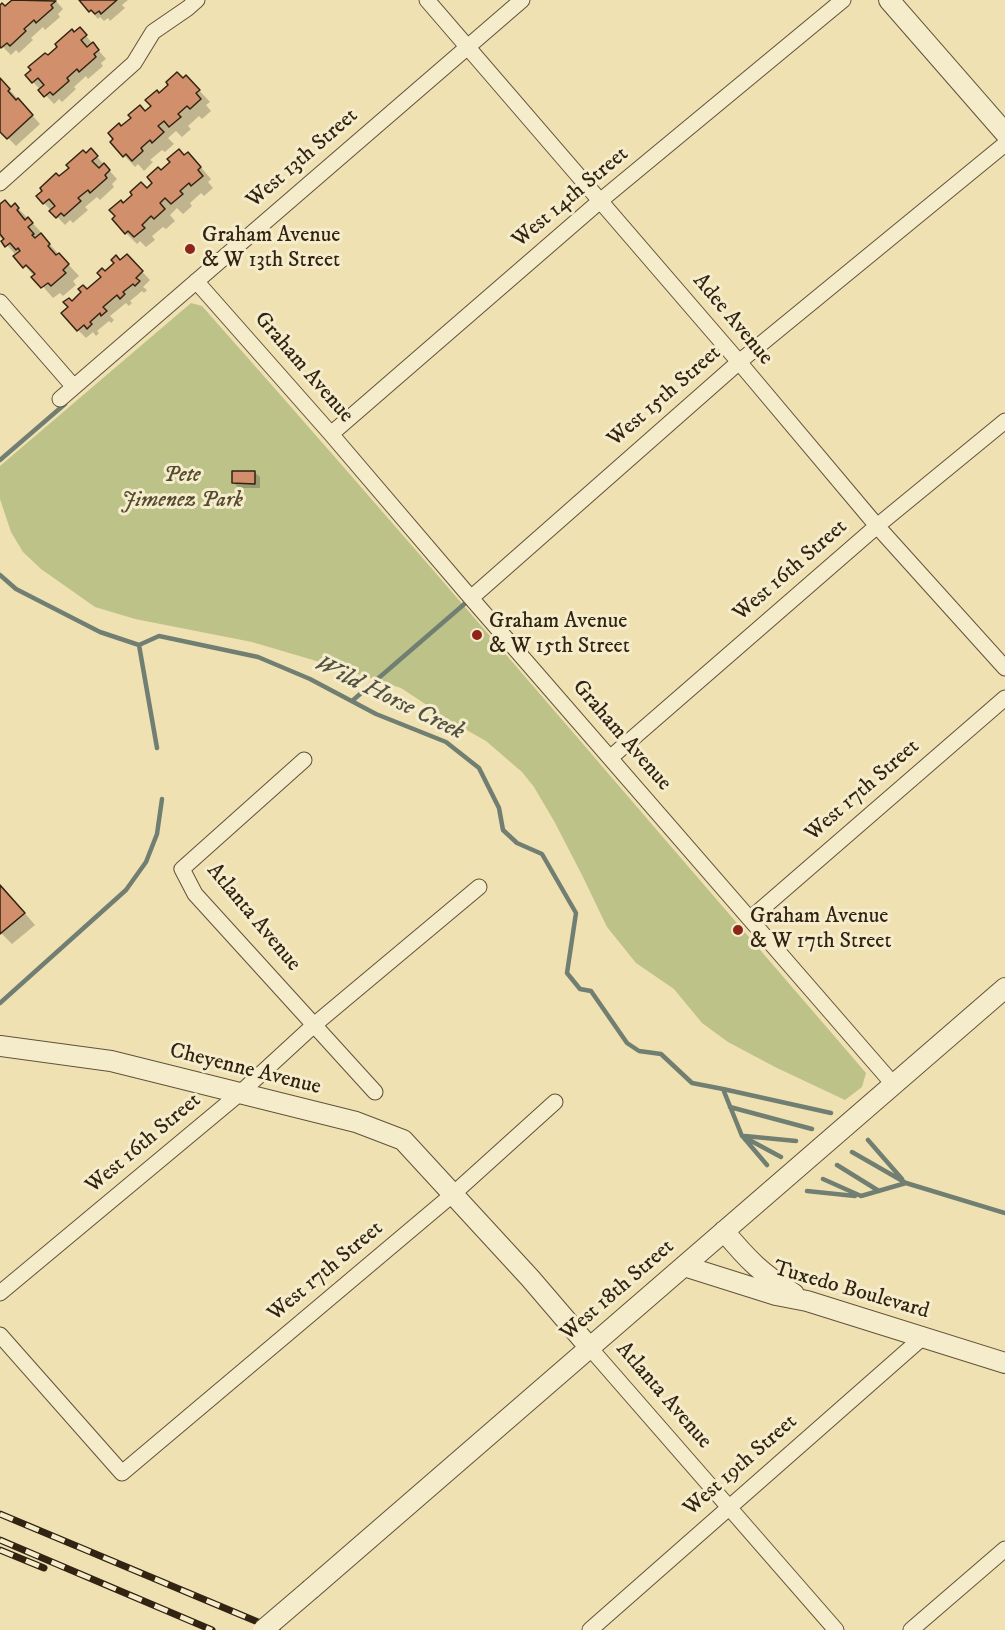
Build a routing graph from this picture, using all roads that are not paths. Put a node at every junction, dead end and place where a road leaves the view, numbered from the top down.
1 (197, 0) edge
2 (427, 0) edge
3 (522, 0) edge
4 (843, 0) edge
5 (889, 0) edge
6 (467, 48) junction
7 (1005, 133) edge
8 (1005, 144) edge
9 (0, 183) edge
10 (600, 201) junction
11 (196, 281) junction
12 (0, 302) edge
13 (739, 362) junction
14 (74, 387) junction
15 (60, 399) dead end
16 (1005, 421) edge
17 (331, 434) junction
18 (877, 526) junction
19 (471, 598) junction
20 (1005, 668) edge
21 (1005, 698) edge
22 (610, 758) junction
23 (304, 760) dead end
24 (479, 887) dead end
25 (750, 919) junction
26 (1005, 988) edge
27 (314, 1025) junction
28 (0, 1046) edge
29 (894, 1085) junction
30 (375, 1092) dead end
31 (239, 1094) junction
32 (555, 1102) dead end
33 (452, 1195) junction
34 (724, 1231) junction
35 (684, 1266) junction
36 (0, 1293) edge
37 (807, 1301) junction
38 (0, 1335) edge
39 (923, 1337) junction
40 (590, 1348) junction
41 (1005, 1363) edge
42 (728, 1507) junction
43 (1005, 1550) edge
44 (263, 1630) edge
45 (590, 1630) edge
46 (836, 1630) edge
47 (911, 1630) edge

1 - 9 street
2 - 6 street, Adee Avenue
3 - 6 street, West 13th Street
4 - 10 street, West 14th Street
5 - 7 street
6 - 10 street, Adee Avenue
6 - 11 street, West 13th Street
8 - 13 street, West 15th Street
10 - 13 street, Adee Avenue
10 - 17 street, West 14th Street
11 - 14 street, West 13th Street
11 - 17 street, Graham Avenue
12 - 14 street
13 - 18 street, Adee Avenue
13 - 19 street, West 15th Street
14 - 15 street, West 13th Street
16 - 18 street, West 16th Street
17 - 19 street, Graham Avenue
18 - 20 street, Adee Avenue
18 - 22 street, West 16th Street
19 - 22 street, Graham Avenue
21 - 25 street, West 17th Street
22 - 25 street, Graham Avenue
23 - 27 street, Atlanta Avenue
24 - 27 street, West 16th Street
25 - 29 street, Graham Avenue
26 - 29 street, West 18th Street
27 - 30 street, Atlanta Avenue
27 - 31 street, West 16th Street
28 - 31 street, Cheyenne Avenue
29 - 34 street, West 18th Street
31 - 33 street, Cheyenne Avenue
31 - 36 street, West 16th Street
32 - 33 street, West 17th Street
33 - 38 street, West 17th Street
33 - 40 street, Atlanta Avenue
34 - 35 street, West 18th Street
34 - 37 street
35 - 37 street, Tuxedo Boulevard
35 - 40 street, West 18th Street
37 - 39 street, Tuxedo Boulevard
39 - 41 street, Tuxedo Boulevard
39 - 42 street, West 19th Street
40 - 42 street, Atlanta Avenue
40 - 44 street, West 18th Street, bridge
42 - 45 street, West 19th Street
42 - 46 street, Atlanta Avenue
43 - 47 street

